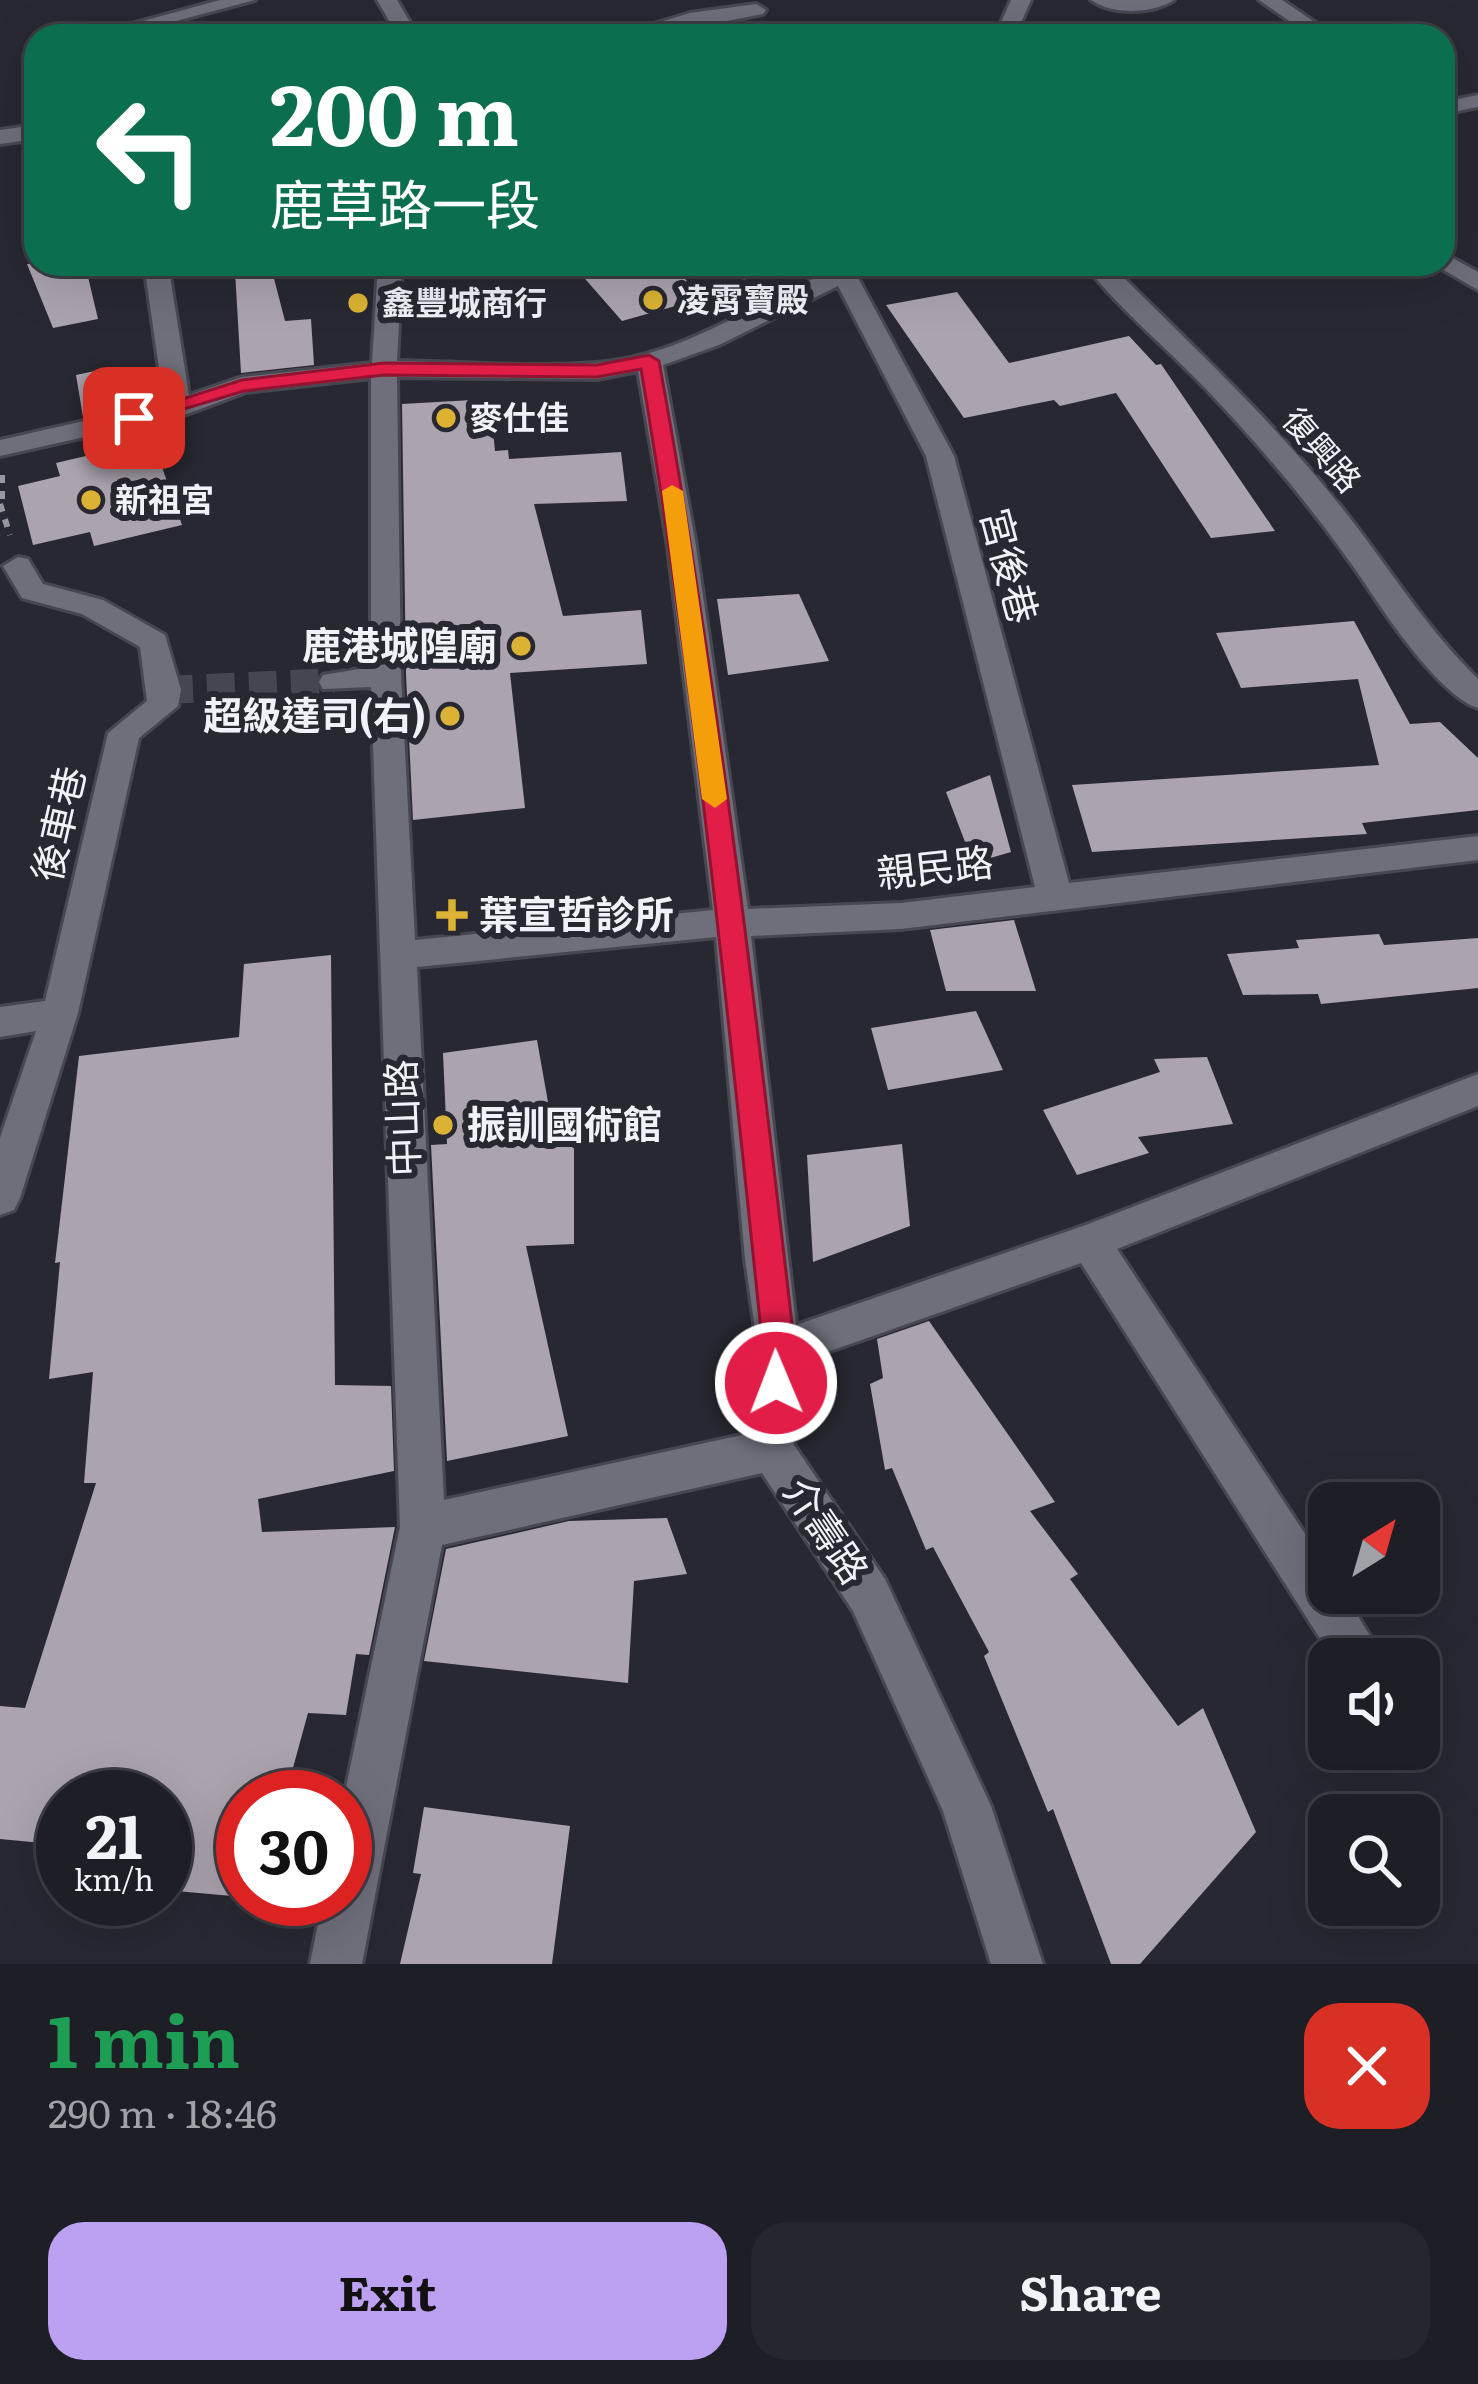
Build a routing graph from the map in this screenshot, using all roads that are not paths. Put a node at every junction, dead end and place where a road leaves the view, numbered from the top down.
1 (245, 0) edge
2 (1164, 0) edge
3 (1269, 0) edge
4 (1112, 9) edge
5 (757, 11) edge
6 (163, 24) edge
7 (688, 24) edge
8 (1306, 24) edge
9 (158, 276) edge
10 (389, 276) edge
11 (725, 276) edge
12 (836, 276) edge
13 (857, 276) edge
14 (1108, 276) edge
15 (760, 313) junction
16 (649, 361) junction
17 (384, 369) junction
18 (178, 408) junction
19 (0, 448) edge
20 (12, 568) edge
21 (386, 675) junction
22 (334, 682) tunnel mouth
23 (1478, 697) edge
24 (1478, 848) edge
25 (1055, 896) junction
26 (732, 923) junction
27 (400, 956) junction
28 (60, 1013) junction
29 (0, 1022) edge
30 (1478, 1090) edge
31 (0, 1198) edge
32 (1090, 1242) junction
33 (779, 1350) junction
34 (772, 1450) junction
35 (423, 1527) junction
36 (1346, 1638) edge
37 (336, 1964) edge
38 (1017, 1964) edge

1 - 6 street
2 - 4 street
3 - 8 street
5 - 7 street
9 - 18 street
10 - 17 street, 中山路
11 - 15 street
12 - 15 street
13 - 25 street, 宮後巷
14 - 23 street, 復興路
15 - 16 street
16 - 17 street
16 - 26 street, 介壽路
17 - 18 street
17 - 21 street, 中山路
18 - 19 street
20 - 28 street, 後車巷
21 - 22 street
21 - 27 street, 中山路
24 - 25 street, 親民路
25 - 26 street, 親民路
26 - 27 street, 親民路
26 - 33 street, 介壽路
27 - 35 street, 中山路
28 - 29 street
28 - 31 street, 後車巷
30 - 32 street
32 - 33 street
32 - 36 street
33 - 34 street, 介壽路
34 - 35 street
34 - 38 street, 介壽路
35 - 37 street, 中山路

